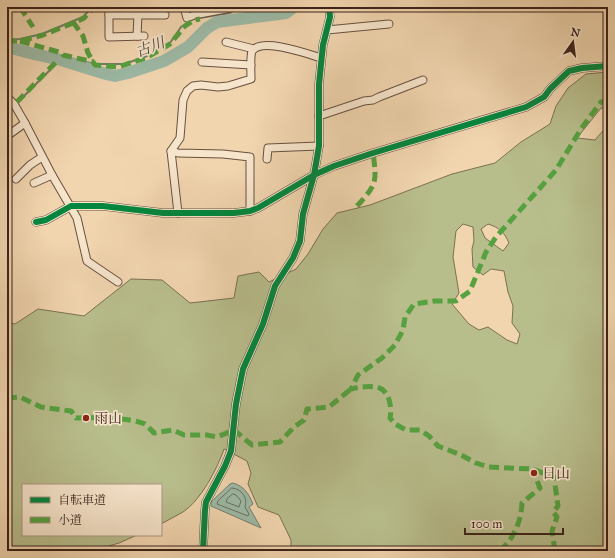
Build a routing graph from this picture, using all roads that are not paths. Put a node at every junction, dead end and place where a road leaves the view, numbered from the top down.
1 (109, 7) edge
2 (184, 7) edge
3 (329, 7) edge
4 (226, 9) dead end
5 (109, 15) junction
6 (138, 15) junction
7 (165, 15) dead end
8 (389, 24) dead end
9 (327, 30) junction
10 (226, 42) dead end
11 (254, 50) junction
12 (322, 58) junction
13 (202, 62) dead end
14 (251, 65) junction
15 (608, 66) edge
16 (423, 80) dead end
17 (7, 96) edge
18 (319, 116) junction
19 (25, 123) junction
20 (7, 136) edge
21 (319, 146) junction
22 (172, 151) junction
23 (42, 157) junction
24 (268, 159) dead end
25 (52, 175) junction
26 (314, 175) junction
27 (16, 179) dead end
28 (34, 183) dead end
29 (71, 206) junction
30 (250, 211) junction
31 (178, 213) junction
32 (36, 222) dead end
33 (118, 282) dead end
34 (203, 551) edge

1 - 5 street
2 - 4 street
3 - 9 street
5 - 6 street
5 - 6 street
6 - 7 street
8 - 9 street
9 - 12 street
10 - 11 street
11 - 12 street
11 - 14 street
12 - 18 street
13 - 14 street
14 - 22 street
15 - 26 street
16 - 18 street
17 - 19 street
18 - 21 street
19 - 20 street
19 - 23 street
21 - 24 street
21 - 26 street
22 - 30 street
22 - 31 street
23 - 25 street
23 - 27 street
25 - 28 street
25 - 29 street
26 - 30 street
26 - 34 street
29 - 31 street
29 - 32 street
29 - 33 street
30 - 31 street

